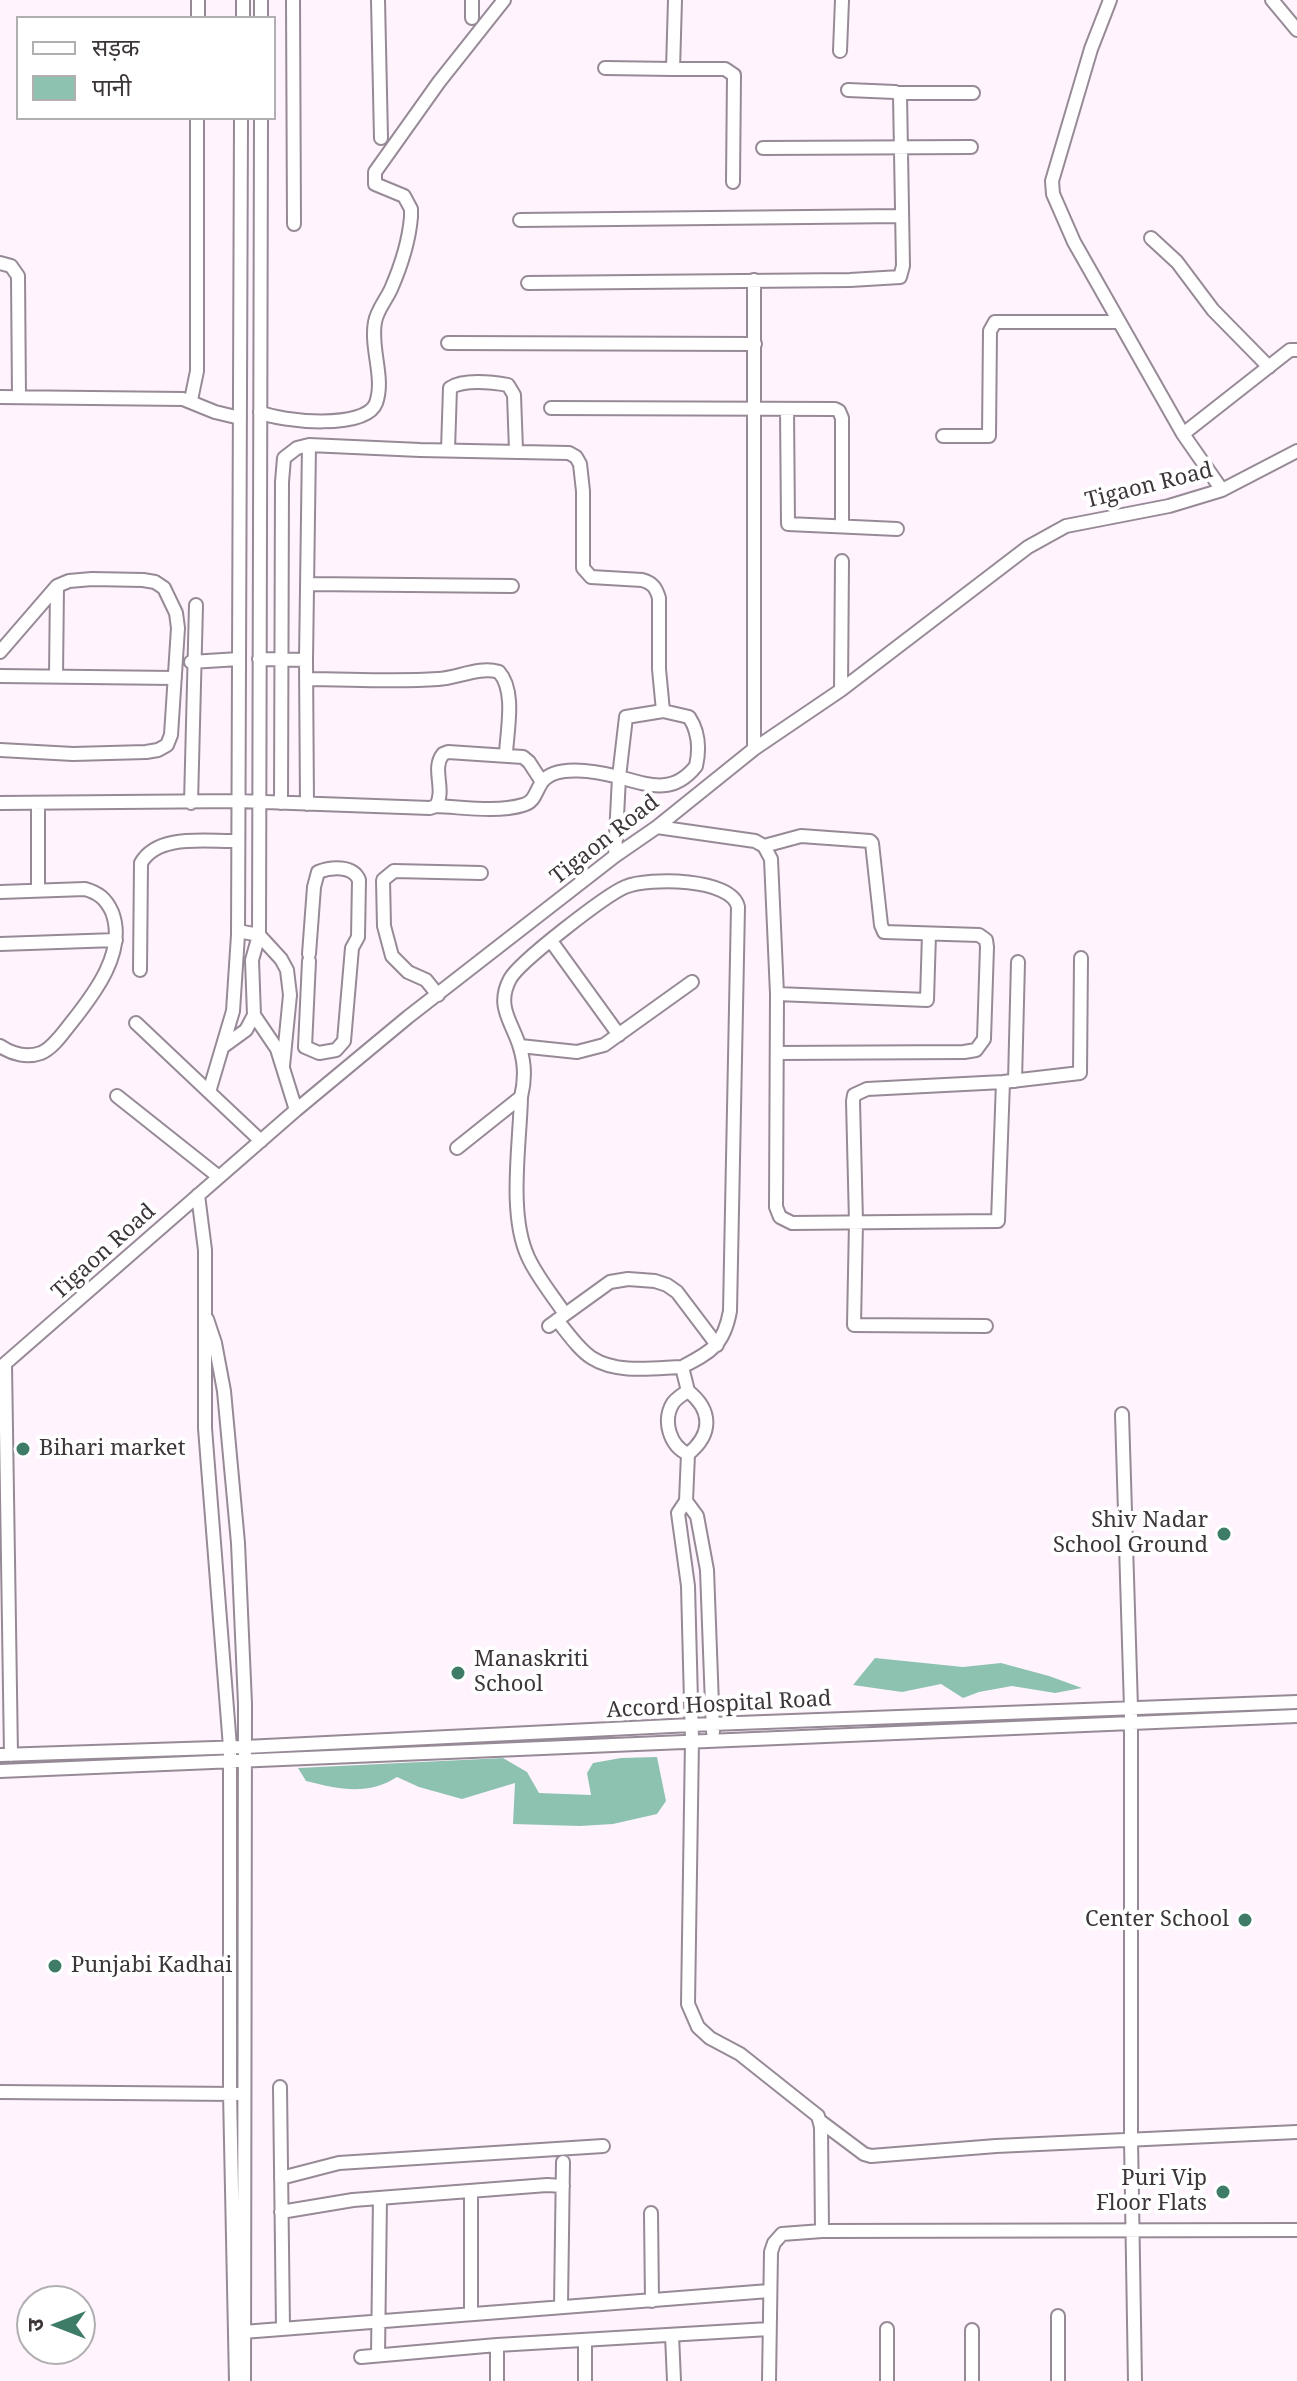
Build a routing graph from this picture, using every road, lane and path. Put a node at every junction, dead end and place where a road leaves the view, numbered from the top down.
1 (293, 0) edge
2 (378, 0) edge
3 (472, 0) edge
4 (504, 0) edge
5 (675, 0) edge
6 (842, 0) edge
7 (1110, 0) edge
8 (1272, 0) edge
9 (472, 18) dead end
10 (1297, 30) edge
11 (840, 51) dead end
12 (605, 68) dead end
13 (673, 69) junction
14 (848, 90) dead end
15 (899, 93) junction
16 (973, 93) dead end
17 (197, 120) edge
18 (241, 120) edge
19 (261, 120) edge
20 (381, 138) dead end
21 (971, 147) dead end
22 (763, 148) dead end
23 (901, 148) junction
24 (733, 182) dead end
25 (902, 216) junction
26 (520, 220) dead end
27 (294, 224) dead end
28 (1151, 238) dead end
29 (0, 263) edge
30 (754, 280) junction
31 (528, 283) dead end
32 (1119, 322) junction
33 (448, 343) dead end
34 (755, 344) junction
35 (1297, 350) edge
36 (1269, 367) junction
37 (0, 397) edge
38 (19, 397) junction
39 (191, 400) junction
40 (551, 408) dead end
41 (787, 409) junction
42 (755, 410) junction
43 (260, 412) junction
44 (240, 418) junction
45 (1183, 434) junction
46 (943, 436) dead end
47 (309, 445) junction
48 (448, 450) junction
49 (516, 450) junction
50 (1297, 451) edge
51 (1222, 490) junction
52 (842, 526) junction
53 (897, 529) dead end
54 (842, 561) dead end
55 (308, 584) junction
56 (57, 586) junction
57 (512, 586) dead end
58 (196, 605) dead end
59 (0, 652) edge
60 (239, 659) junction
61 (259, 659) junction
62 (283, 659) junction
63 (306, 660) junction
64 (196, 662) junction
65 (176, 663) junction
66 (0, 676) edge
67 (56, 676) junction
68 (175, 678) junction
69 (306, 679) junction
70 (841, 690) junction
71 (663, 711) junction
72 (754, 749) junction
73 (0, 750) edge
74 (506, 754) junction
75 (619, 777) junction
76 (542, 782) junction
77 (238, 801) junction
78 (259, 802) junction
79 (0, 803) edge
80 (38, 803) junction
81 (191, 803) junction
82 (281, 803) junction
83 (307, 804) junction
84 (436, 806) junction
85 (657, 827) junction
86 (237, 841) junction
87 (764, 846) junction
88 (615, 856) junction
89 (481, 873) dead end
90 (38, 890) junction
91 (0, 892) edge
92 (238, 931) junction
93 (929, 934) junction
94 (259, 935) junction
95 (116, 940) junction
96 (551, 941) junction
97 (0, 944) edge
98 (307, 958) junction
99 (1081, 958) dead end
100 (281, 959) junction
101 (1018, 962) dead end
102 (140, 970) dead end
103 (692, 982) dead end
104 (777, 994) junction
105 (438, 995) junction
106 (254, 1015) junction
107 (136, 1023) dead end
108 (619, 1035) junction
109 (0, 1046) edge
110 (224, 1046) junction
111 (520, 1046) junction
112 (777, 1053) junction
113 (283, 1066) junction
114 (1009, 1082) junction
115 (209, 1092) junction
116 (117, 1096) dead end
117 (521, 1097) junction
118 (296, 1110) junction
119 (261, 1141) junction
120 (457, 1148) dead end
121 (219, 1177) junction
122 (198, 1195) junction
123 (856, 1222) junction
124 (205, 1313) junction
125 (557, 1320) junction
126 (986, 1326) dead end
127 (717, 1345) junction
128 (2, 1366) edge
129 (682, 1367) junction
130 (688, 1391) junction
131 (1122, 1414) dead end
132 (688, 1454) junction
133 (686, 1501) junction
134 (4, 1650) edge
135 (1297, 1702) edge
136 (1131, 1708) junction
137 (1297, 1716) edge
138 (1131, 1722) junction
139 (712, 1724) junction
140 (691, 1726) junction
141 (714, 1739) junction
142 (692, 1740) junction
143 (230, 1747) junction
144 (245, 1747) junction
145 (5, 1755) edge
146 (230, 1761) junction
147 (245, 1762) junction
148 (0, 1771) edge
149 (280, 2087) dead end
150 (0, 2092) edge
151 (230, 2093) junction
152 (246, 2095) junction
153 (820, 2121) junction
154 (1297, 2132) edge
155 (1131, 2139) junction
156 (603, 2146) dead end
157 (563, 2162) dead end
158 (281, 2178) junction
159 (563, 2186) junction
160 (471, 2191) junction
161 (380, 2198) junction
162 (281, 2212) junction
163 (651, 2213) dead end
164 (1297, 2230) edge
165 (822, 2231) junction
166 (1133, 2231) junction
167 (769, 2291) junction
168 (652, 2301) junction
169 (561, 2305) junction
170 (471, 2313) junction
171 (1058, 2316) dead end
172 (378, 2322) junction
173 (283, 2328) junction
174 (769, 2329) junction
175 (887, 2329) dead end
176 (972, 2330) dead end
177 (243, 2332) junction
178 (672, 2335) junction
179 (585, 2340) junction
180 (497, 2345) junction
181 (378, 2355) junction
182 (361, 2357) dead end
183 (236, 2381) edge
184 (244, 2381) edge
185 (497, 2381) edge
186 (585, 2381) edge
187 (674, 2381) edge
188 (769, 2381) edge
189 (887, 2381) edge
190 (972, 2381) edge
191 (1058, 2381) edge
192 (1135, 2381) edge

1 - 27 street
2 - 20 street
3 - 9 street
4 - 43 street
5 - 13 street
6 - 11 street
7 - 32 street
8 - 10 street
12 - 13 street
13 - 24 street
14 - 15 street
15 - 16 street
15 - 23 street
17 - 39 street
18 - 44 street
19 - 43 street
21 - 23 street
22 - 23 street
23 - 25 street
25 - 26 street
25 - 30 street
28 - 36 street
29 - 38 street
30 - 31 street
30 - 34 street
32 - 45 street
32 - 46 street
33 - 34 street
34 - 42 street
35 - 36 street
36 - 45 street
37 - 38 street
38 - 39 street
39 - 44 street
40 - 42 street
41 - 42 street
41 - 52 street
41 - 52 street
42 - 72 street
43 - 61 street
44 - 60 street
45 - 51 street
47 - 48 street
47 - 55 street
47 - 62 street
48 - 49 street
48 - 49 street
49 - 71 street
50 - 51 street, Tigaon Road
51 - 70 street, Tigaon Road
52 - 53 street
54 - 70 street
55 - 57 street
55 - 63 street
56 - 59 street
56 - 65 street
56 - 67 street
58 - 64 street
60 - 64 street
60 - 77 street
61 - 62 street
61 - 78 street
62 - 63 street
62 - 82 street
63 - 69 street
64 - 65 street
64 - 81 street
65 - 68 street
66 - 67 street
67 - 68 street
68 - 73 street
69 - 74 street
69 - 83 street
70 - 72 street, Tigaon Road
71 - 75 street
71 - 75 street
72 - 85 street, Tigaon Road
74 - 76 street
74 - 84 street
75 - 76 street
75 - 88 street
76 - 84 street
77 - 78 street
77 - 81 street
77 - 86 street
78 - 82 street
78 - 94 street
79 - 80 street
80 - 81 street
80 - 90 street
82 - 83 street
83 - 84 street
85 - 87 street
85 - 88 street, Tigaon Road
86 - 92 street
86 - 102 street
87 - 93 street
87 - 104 street
88 - 105 street, Tigaon Road
89 - 105 street
90 - 91 street
90 - 95 street
92 - 94 street
92 - 110 street
93 - 104 street
93 - 112 street
94 - 100 street
94 - 106 street
95 - 97 street
95 - 109 street
96 - 108 street
96 - 111 street
96 - 127 street
98 - 98 street
98 - 100 street
99 - 114 street
100 - 113 street
101 - 114 street
103 - 108 street
104 - 112 street
105 - 118 street, Tigaon Road
106 - 110 street
106 - 113 street
107 - 115 street
108 - 111 street
110 - 115 street
111 - 117 street
112 - 123 street
113 - 118 street
114 - 123 street
114 - 123 street
115 - 119 street
116 - 121 street
117 - 120 street
117 - 125 street
118 - 119 street, Tigaon Road
119 - 121 street, Tigaon Road
121 - 122 street, Tigaon Road
122 - 124 street
122 - 128 street, Tigaon Road
123 - 126 street
124 - 143 street
124 - 144 street
125 - 127 street
125 - 129 street
127 - 129 street
128 - 134 street
129 - 130 street
130 - 132 street
130 - 132 street
131 - 136 street
132 - 133 street
133 - 139 street
133 - 140 street
134 - 145 street
135 - 136 street, Accord Hospital Road
136 - 138 street
136 - 139 street, Accord Hospital Road
137 - 138 street
138 - 141 street
138 - 155 street
139 - 140 street, Accord Hospital Road
139 - 141 street
140 - 142 street
140 - 144 street, Accord Hospital Road
141 - 142 street
142 - 147 street
142 - 153 street
143 - 144 street, Accord Hospital Road
143 - 145 street, Accord Hospital Road
143 - 146 street
144 - 147 street
146 - 147 street
146 - 148 street
146 - 151 street
147 - 152 street
149 - 158 street
150 - 151 street
151 - 152 street
151 - 183 street
152 - 177 street
153 - 155 street
153 - 165 street
154 - 155 street
155 - 166 street
156 - 158 street
157 - 159 street
158 - 162 street
159 - 160 street
159 - 169 street
160 - 161 street
160 - 170 street
161 - 162 street
161 - 172 street
162 - 173 street
163 - 168 street
164 - 166 street
165 - 166 street
165 - 167 street
166 - 192 street
167 - 168 street
167 - 174 street
168 - 169 street
169 - 170 street
170 - 172 street
171 - 191 street
172 - 173 street
172 - 181 street
173 - 177 street
174 - 178 street
174 - 188 street
175 - 189 street
176 - 190 street
177 - 184 street
178 - 179 street
178 - 187 street
179 - 180 street
179 - 186 street
180 - 181 street
180 - 185 street
181 - 182 street

